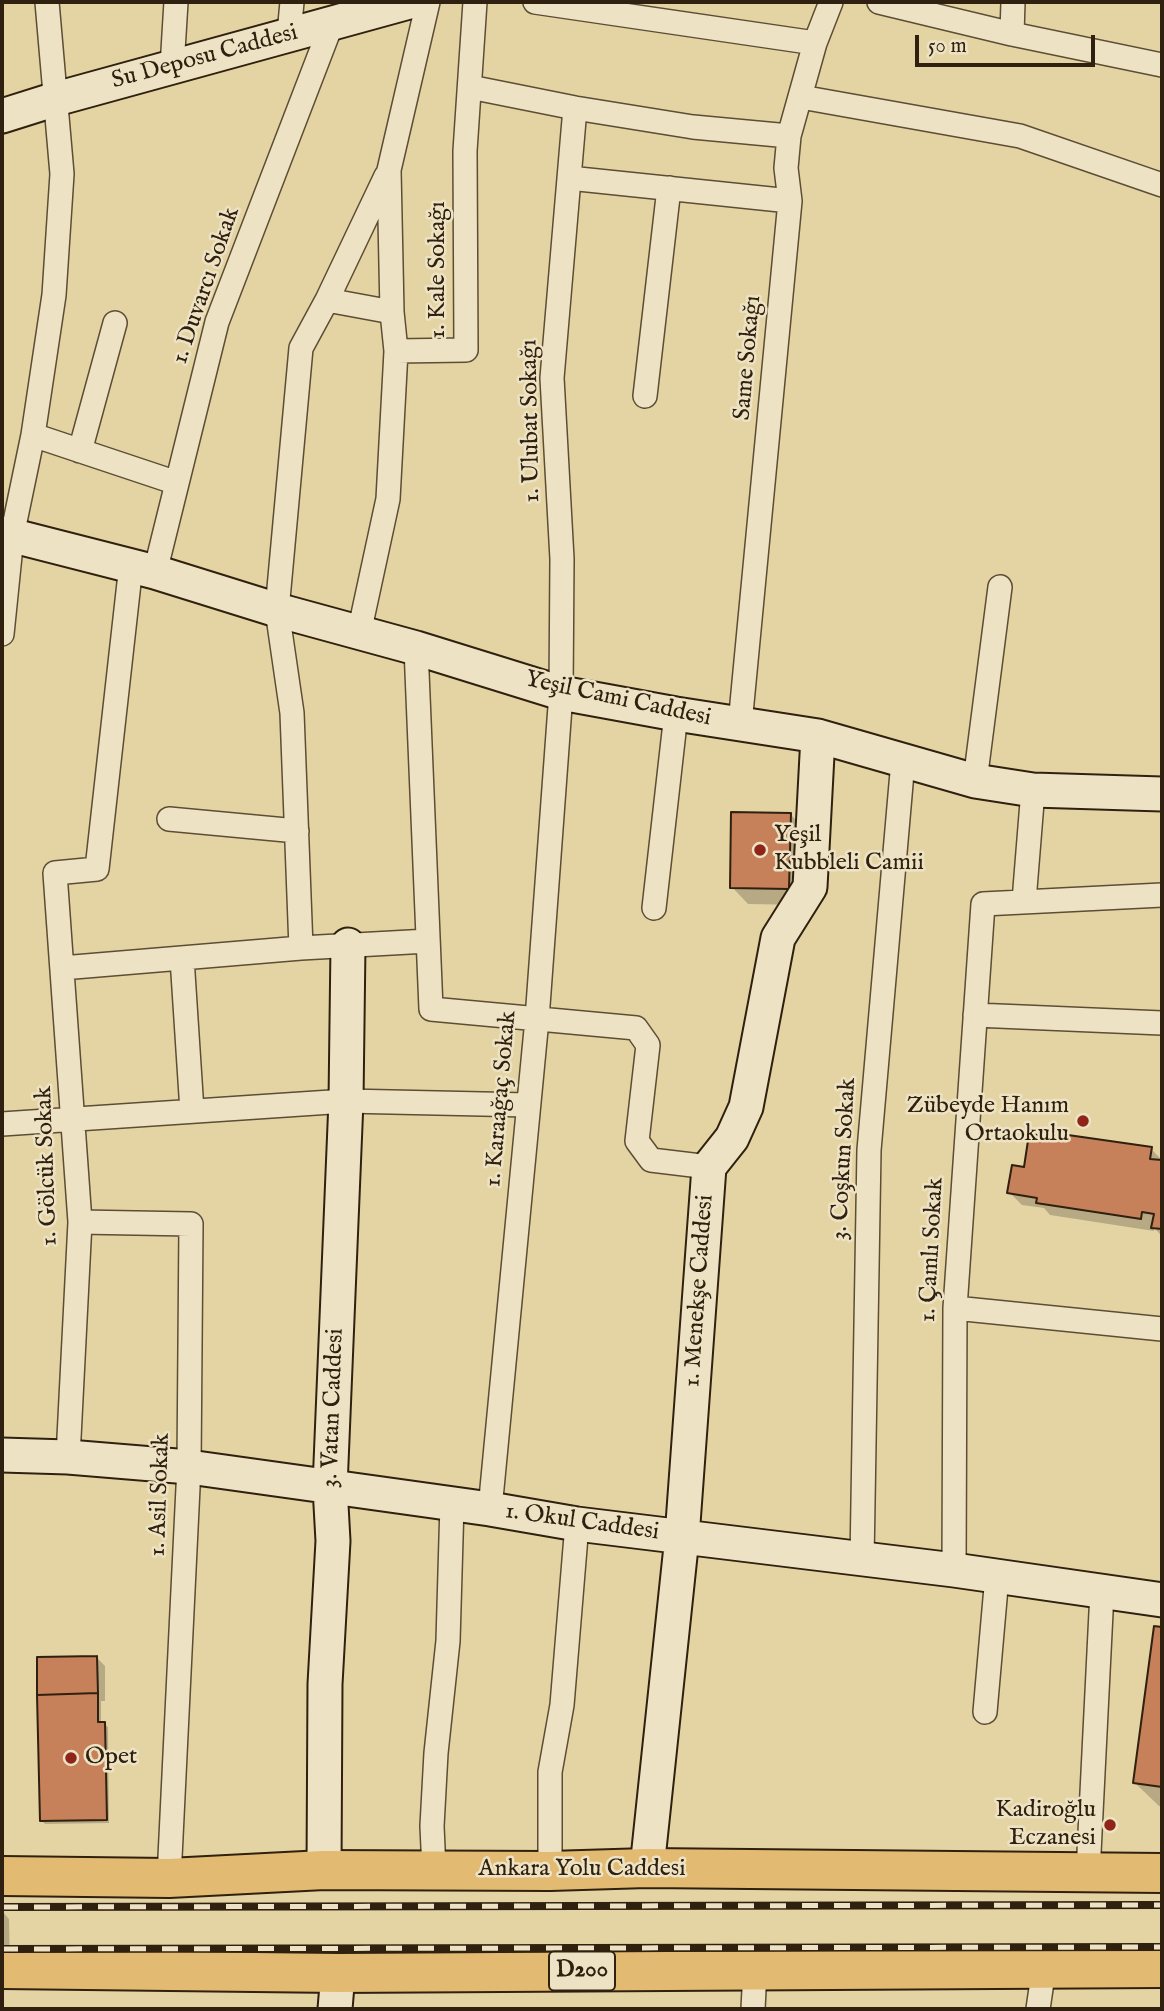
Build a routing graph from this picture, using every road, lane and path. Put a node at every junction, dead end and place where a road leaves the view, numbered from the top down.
1 (47, 2) edge
2 (176, 2) edge
3 (292, 2) edge
4 (410, 2) edge
5 (428, 2) edge
6 (475, 2) edge
7 (535, 2) edge
8 (831, 2) edge
9 (879, 2) edge
10 (1013, 2) edge
11 (332, 23) junction
12 (289, 34) junction
13 (1012, 34) junction
14 (815, 43) junction
15 (1162, 65) edge
16 (172, 67) junction
17 (470, 87) junction
18 (801, 97) junction
19 (56, 99) junction
20 (575, 108) junction
21 (2, 116) edge
22 (789, 136) junction
23 (389, 170) junction
24 (569, 178) junction
25 (1162, 185) edge
26 (669, 188) junction
27 (790, 201) junction
28 (327, 300) junction
29 (392, 312) junction
30 (115, 323) dead end
31 (396, 351) junction
32 (645, 396) dead end
33 (33, 435) junction
34 (80, 451) junction
35 (177, 483) junction
36 (7, 535) edge
37 (143, 568) junction
38 (1000, 587) dead end
39 (277, 610) junction
40 (359, 633) junction
41 (2, 634) edge
42 (416, 648) junction
43 (561, 693) junction
44 (677, 714) junction
45 (740, 724) junction
46 (818, 736) junction
47 (903, 761) junction
48 (975, 781) junction
49 (1033, 790) junction
50 (1162, 794) edge
51 (169, 819) dead end
52 (297, 831) junction
53 (55, 873) joint
54 (1162, 895) edge
55 (1024, 901) junction
56 (654, 908) dead end
57 (428, 941) junction
58 (348, 945) junction
59 (302, 948) junction
60 (182, 958) junction
61 (62, 968) junction
62 (975, 1015) junction
63 (537, 1018) junction
64 (1162, 1023) edge
65 (346, 1101) junction
66 (528, 1105) junction
67 (192, 1111) junction
68 (74, 1119) junction
69 (2, 1124) edge
70 (709, 1167) junction
71 (80, 1222) junction
72 (955, 1308) junction
73 (1162, 1329) edge
74 (2, 1455) edge
75 (68, 1457) junction
76 (189, 1467) junction
77 (330, 1488) junction
78 (452, 1504) junction
79 (490, 1509) junction
80 (577, 1524) junction
81 (682, 1537) junction
82 (862, 1560) junction
83 (954, 1570) junction
84 (997, 1576) junction
85 (1102, 1592) junction
86 (1162, 1600) edge
87 (985, 1712) dead end
88 (647, 1868) junction
89 (324, 1870) junction
90 (434, 1870) junction
91 (550, 1871) junction
92 (1088, 1873) junction
93 (1162, 1873) edge
94 (2, 1877) edge
95 (169, 1878) junction
96 (1044, 1968) junction
97 (1162, 1968) edge
98 (2, 1969) edge
99 (755, 1970) junction
100 (336, 1991) edge
101 (753, 2009) edge
102 (1038, 2009) edge

1 - 19 street
2 - 16 street
3 - 12 street
4 - 11 main road, Su Deposu Caddesi
5 - 23 street
6 - 17 street, 1. Kale Sokağı
7 - 14 street
8 - 14 street, Same Sokağı
9 - 13 street
10 - 13 street
11 - 12 main road, Su Deposu Caddesi
11 - 35 street, 1. Duvarcı Sokak
12 - 16 main road, Su Deposu Caddesi
13 - 15 street
14 - 18 street, Same Sokağı
16 - 19 main road, Su Deposu Caddesi
17 - 20 street
17 - 31 street, 1. Kale Sokağı
18 - 22 street, Same Sokağı
18 - 25 street
19 - 21 main road, Su Deposu Caddesi
19 - 33 street
20 - 22 street
20 - 24 street, 1. Ulubat Sokağı
22 - 27 street, Same Sokağı
23 - 28 street
23 - 29 street
24 - 26 street
24 - 43 street, 1. Ulubat Sokağı
26 - 27 street
26 - 32 street
27 - 45 street, Same Sokağı
28 - 29 street
28 - 39 street
29 - 31 street
30 - 34 street
31 - 40 street, 1. Kale Sokağı
33 - 34 street
33 - 36 street
34 - 35 street
35 - 37 street, 1. Duvarcı Sokak
36 - 37 main road, Yeşil Cami Caddesi
36 - 41 street
37 - 39 main road, Yeşil Cami Caddesi
37 - 53 street, 1. Duvarcı Sokak
38 - 48 street
39 - 40 main road, Yeşil Cami Caddesi
39 - 52 street
40 - 42 main road, Yeşil Cami Caddesi
42 - 43 main road, Yeşil Cami Caddesi
42 - 57 street
43 - 44 main road, Yeşil Cami Caddesi
43 - 63 street, 1. Karaağaç Sokak
44 - 45 main road, Yeşil Cami Caddesi
44 - 56 street
45 - 46 main road, Yeşil Cami Caddesi
46 - 47 main road, Yeşil Cami Caddesi
46 - 70 main road, 1. Menekşe Caddesi
47 - 48 main road, Yeşil Cami Caddesi
47 - 82 street, 3. Coşkun Sokak
48 - 49 main road, Yeşil Cami Caddesi
49 - 50 main road, Yeşil Cami Caddesi
49 - 55 street
51 - 52 street
52 - 59 street
53 - 61 street, 1. Gölcük Sokak
54 - 55 street, 1. Çamlı Sokak
55 - 62 street, 1. Çamlı Sokak
57 - 58 street
57 - 63 street
58 - 59 street
58 - 65 main road, 3. Vatan Caddesi
59 - 60 street
60 - 61 street
60 - 67 street
61 - 68 street, 1. Gölcük Sokak
62 - 64 street
62 - 72 street, 1. Çamlı Sokak
63 - 66 street, 1. Karaağaç Sokak
63 - 70 street
65 - 66 street
65 - 67 street
65 - 77 main road, 3. Vatan Caddesi
66 - 79 street, 1. Karaağaç Sokak
67 - 68 street
68 - 69 street
68 - 71 street, 1. Gölcük Sokak
70 - 81 main road, 1. Menekşe Caddesi
71 - 75 street, 1. Gölcük Sokak
71 - 76 street, 1. Asil Sokak
72 - 73 street
72 - 83 street, 1. Çamlı Sokak
74 - 75 main road, 1. Okul Caddesi
75 - 76 main road, 1. Okul Caddesi
76 - 77 main road, 1. Okul Caddesi
76 - 95 street, 1. Asil Sokak
77 - 78 main road, 1. Okul Caddesi
77 - 89 main road, 3. Vatan Caddesi
78 - 79 main road, 1. Okul Caddesi
78 - 90 street
79 - 80 main road, 1. Okul Caddesi
80 - 81 main road, 1. Okul Caddesi
80 - 91 street
81 - 82 main road, 1. Okul Caddesi
81 - 88 main road, 1. Menekşe Caddesi
82 - 83 main road, 1. Okul Caddesi
83 - 84 main road, 1. Okul Caddesi
84 - 85 main road, 1. Okul Caddesi
84 - 87 street
85 - 86 main road, 1. Okul Caddesi
85 - 92 street
88 - 91 highway, Ankara Yolu Caddesi
88 - 92 highway, Ankara Yolu Caddesi
89 - 90 highway, Ankara Yolu Caddesi
89 - 95 highway, Ankara Yolu Caddesi
90 - 91 highway, Ankara Yolu Caddesi
92 - 93 highway, Ankara Yolu Caddesi
94 - 95 highway, Ankara Yolu Caddesi
96 - 97 highway, D200
96 - 99 highway, D200
96 - 102 street
98 - 100 highway, D200
99 - 100 highway, D200
99 - 101 street

